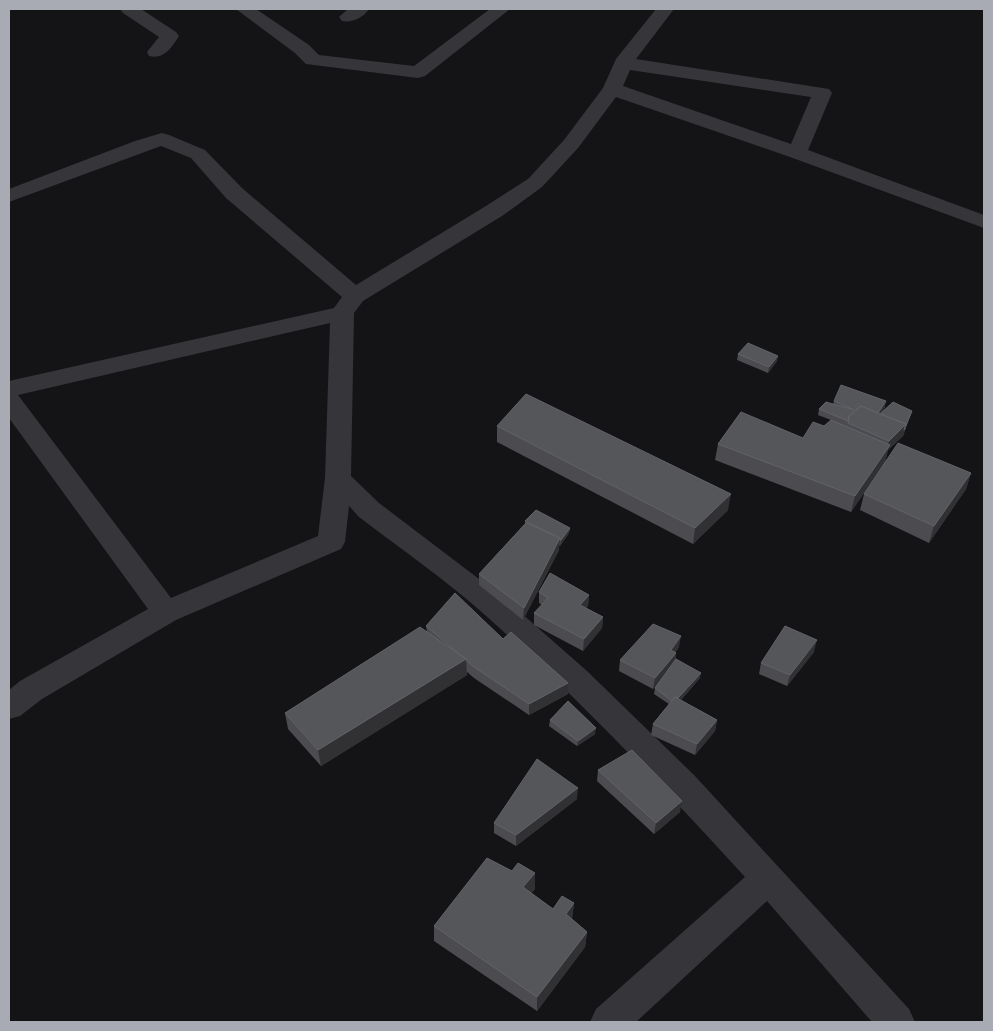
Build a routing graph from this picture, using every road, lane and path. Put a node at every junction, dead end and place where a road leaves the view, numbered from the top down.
1 (129, 9) edge
2 (245, 9) edge
3 (502, 9) edge
4 (656, 10) edge
5 (156, 52) dead end
6 (623, 64) junction
7 (612, 89) junction
8 (797, 152) junction
9 (9, 196) edge
10 (984, 222) edge
11 (348, 305) junction
12 (9, 389) edge
13 (9, 400) edge
14 (338, 478) junction
15 (166, 612) junction
16 (9, 707) edge
17 (768, 878) junction
18 (609, 1022) edge
19 (896, 1022) edge

1 - 5 street
2 - 3 street
4 - 6 street
6 - 7 street
6 - 8 street
7 - 8 street
7 - 11 street
8 - 10 street
9 - 11 street
11 - 12 street
11 - 14 street
13 - 15 street
14 - 15 street
14 - 17 street
15 - 16 street
17 - 18 street
17 - 19 street

